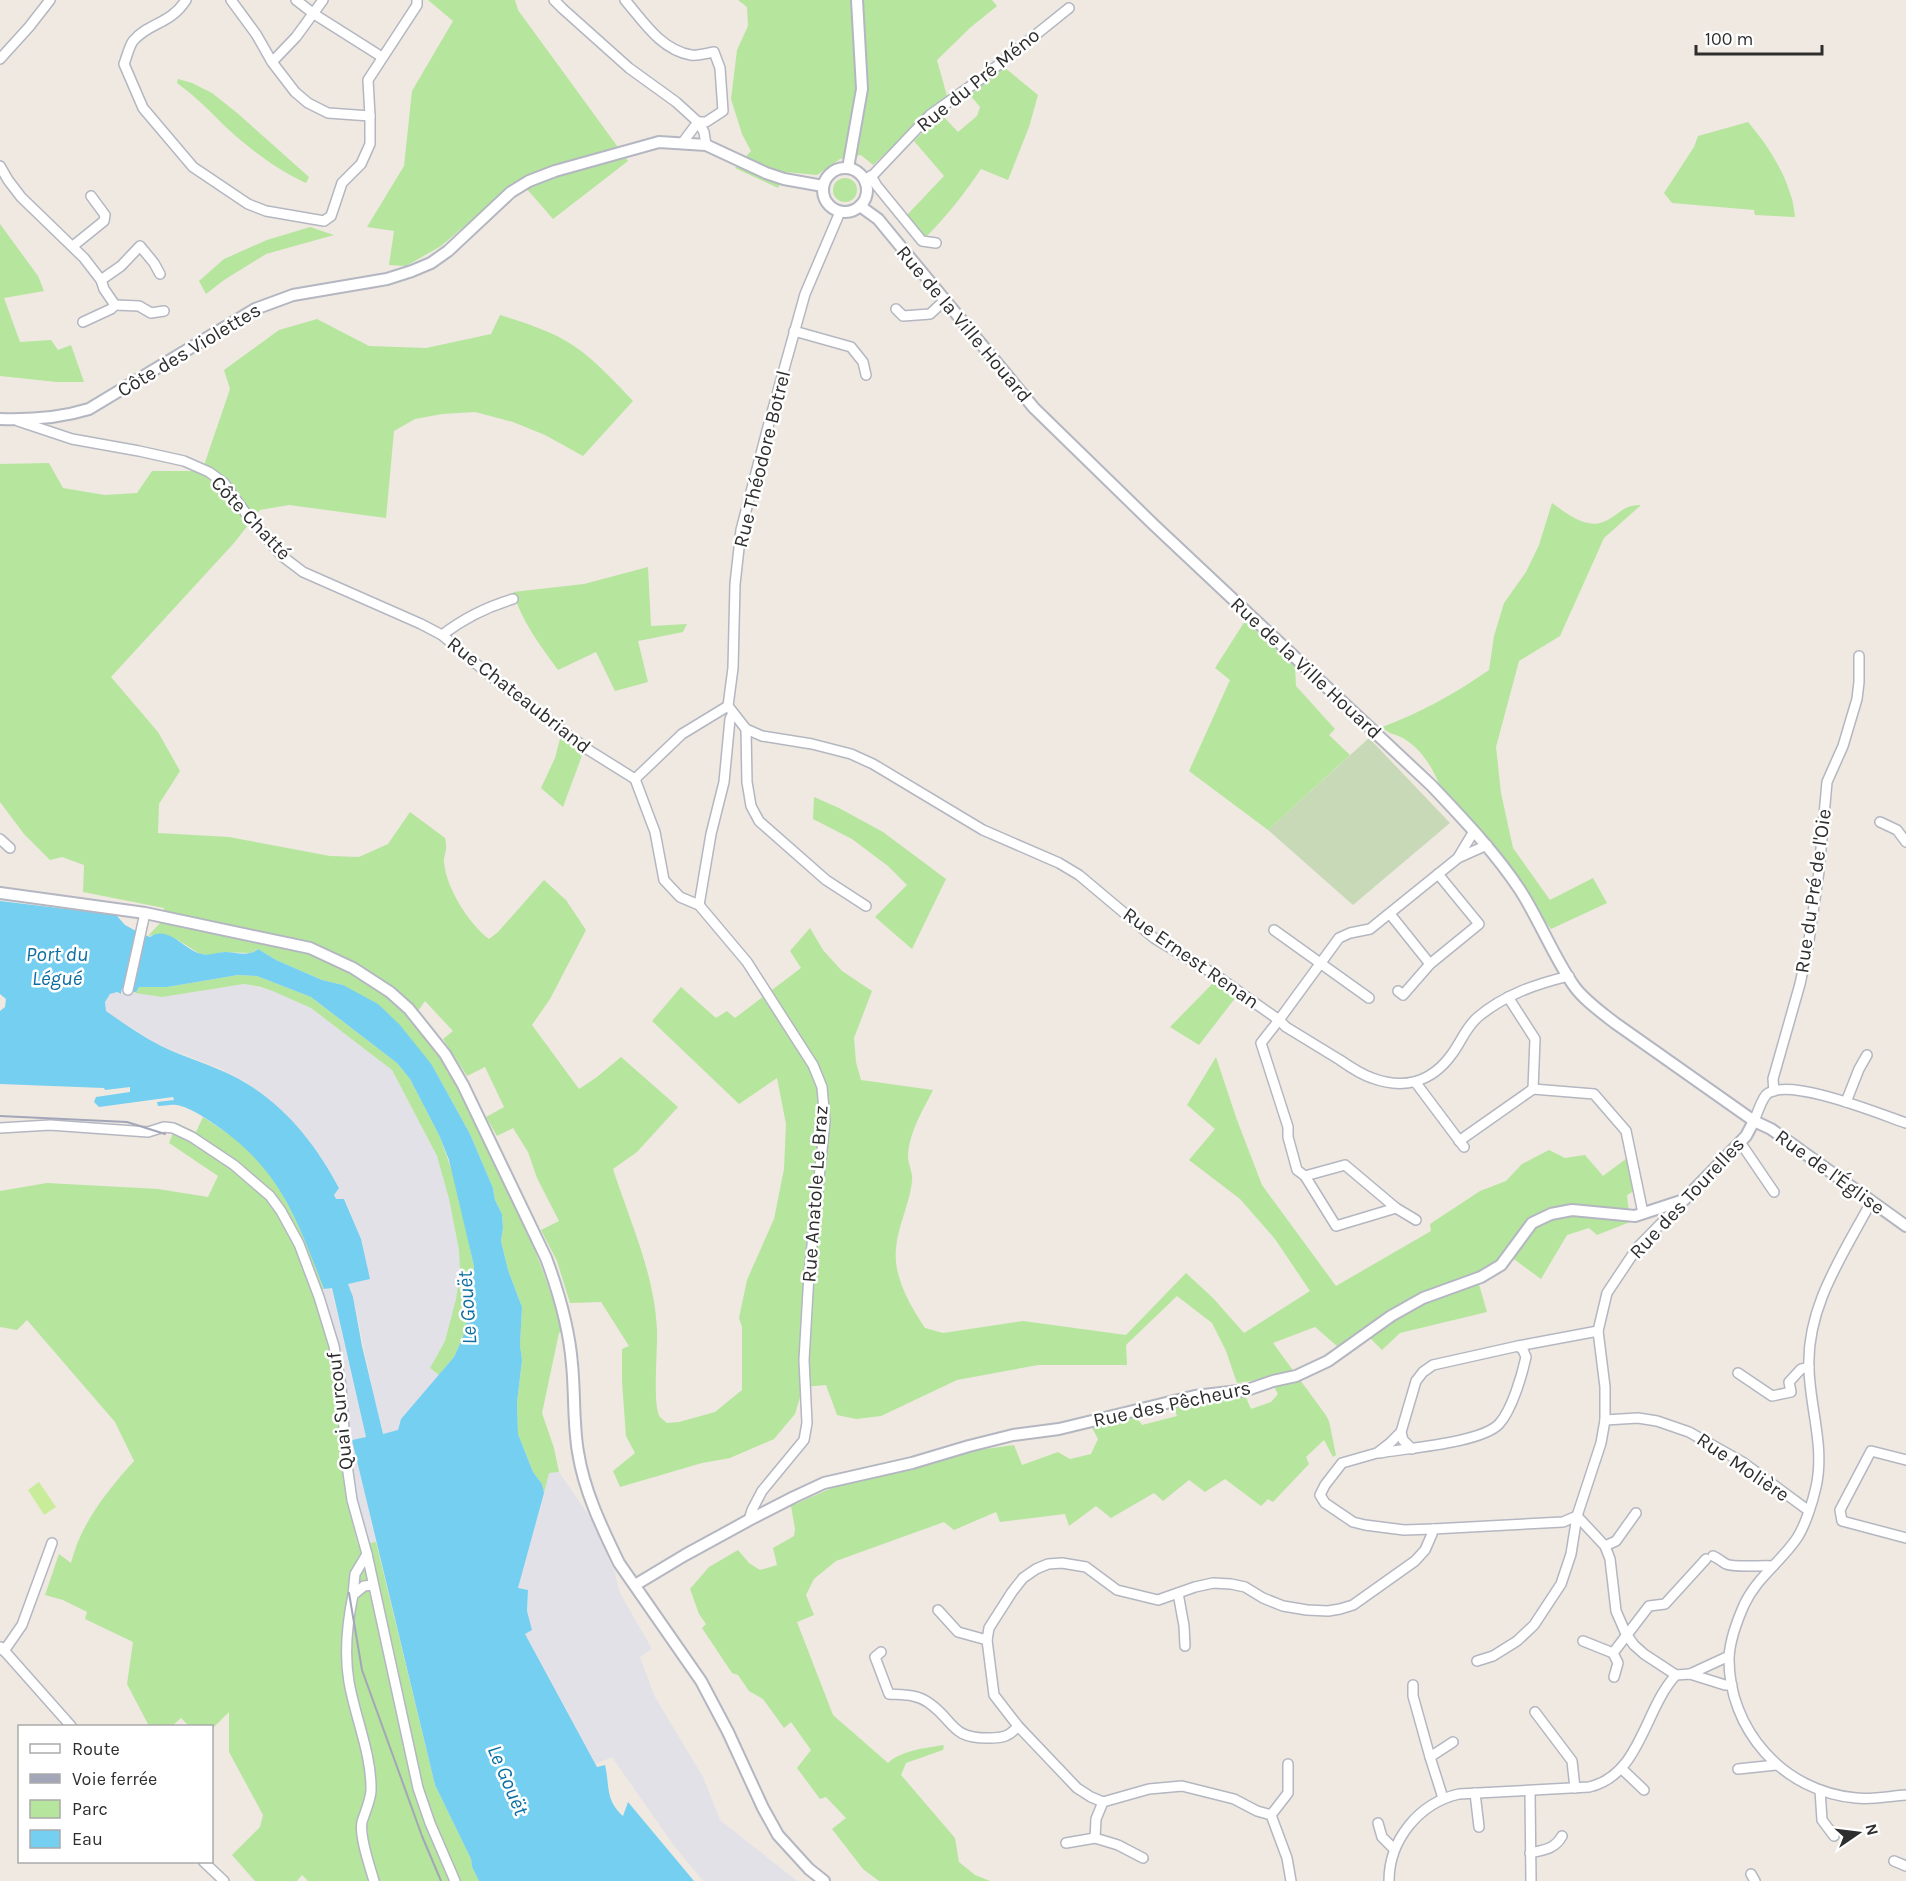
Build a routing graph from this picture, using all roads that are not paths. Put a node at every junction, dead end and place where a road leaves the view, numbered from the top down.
1 (50, 0) edge
2 (186, 0) edge
3 (231, 0) edge
4 (296, 0) edge
5 (323, 0) edge
6 (417, 0) edge
7 (555, 0) edge
8 (625, 0) edge
9 (857, 0) edge
10 (1069, 8) dead end
11 (314, 14) junction
12 (382, 57) junction
13 (0, 59) edge
14 (272, 62) junction
15 (370, 116) junction
16 (698, 122) junction
17 (683, 142) junction
18 (706, 145) junction
19 (0, 166) edge
20 (848, 168) junction
21 (868, 178) junction
22 (823, 186) junction
23 (91, 196) dead end
24 (860, 206) junction
25 (840, 212) junction
26 (936, 243) dead end
27 (73, 246) junction
28 (160, 274) dead end
29 (101, 279) junction
30 (945, 300) junction
31 (115, 305) junction
32 (896, 309) dead end
33 (164, 310) dead end
34 (83, 322) dead end
35 (794, 331) junction
36 (866, 375) dead end
37 (0, 419) edge
38 (15, 420) junction
39 (513, 599) dead end
40 (442, 635) junction
41 (1859, 656) dead end
42 (731, 709) junction
43 (746, 729) junction
44 (635, 779) junction
45 (1880, 822) dead end
46 (1474, 831) junction
47 (0, 839) edge
48 (1906, 842) edge
49 (1487, 845) junction
50 (10, 848) dead end
51 (1458, 858) junction
52 (1438, 874) junction
53 (0, 893) edge
54 (699, 906) junction
55 (866, 906) dead end
56 (145, 913) junction
57 (1390, 914) junction
58 (1274, 930) dead end
59 (1320, 963) junction
60 (1430, 963) junction
61 (1569, 976) junction
62 (128, 990) dead end
63 (1398, 991) dead end
64 (1508, 997) junction
65 (1369, 998) dead end
66 (1279, 1020) junction
67 (1867, 1055) dead end
68 (1416, 1083) junction
69 (1533, 1089) junction
70 (1774, 1091) junction
71 (1846, 1102) junction
72 (1754, 1121) junction
73 (1906, 1123) edge
74 (0, 1128) edge
75 (1740, 1142) junction
76 (1305, 1176) junction
77 (1774, 1192) dead end
78 (1684, 1200) junction
79 (1871, 1202) junction
80 (1396, 1208) junction
81 (1643, 1213) junction
82 (1416, 1220) dead end
83 (1906, 1227) edge
84 (1598, 1331) junction
85 (1548, 1340) junction
86 (1518, 1346) junction
87 (1527, 1357) junction
88 (1809, 1367) junction
89 (1738, 1373) dead end
90 (1605, 1420) junction
91 (1401, 1432) junction
92 (1412, 1449) junction
93 (1377, 1453) junction
94 (1906, 1460) edge
95 (1809, 1510) junction
96 (1636, 1513) dead end
97 (1577, 1516) junction
98 (749, 1520) junction
99 (1433, 1529) junction
100 (1906, 1538) edge
101 (52, 1543) dead end
102 (1605, 1546) junction
103 (367, 1554) junction
104 (1773, 1566) junction
105 (373, 1585) junction
106 (635, 1585) junction
107 (1178, 1593) junction
108 (353, 1595) junction
109 (938, 1610) dead end
110 (1626, 1634) junction
111 (987, 1640) junction
112 (1583, 1641) dead end
113 (1185, 1646) dead end
114 (2, 1649) edge
115 (881, 1652) dead end
116 (1613, 1653) junction
117 (1729, 1656) junction
118 (1478, 1661) dead end
119 (1690, 1674) junction
120 (1677, 1675) junction
121 (1614, 1677) dead end
122 (1413, 1685) dead end
123 (1732, 1685) junction
124 (1535, 1712) dead end
125 (70, 1725) edge
126 (1018, 1726) junction
127 (1454, 1742) dead end
128 (1430, 1757) junction
129 (1287, 1764) dead end
130 (1776, 1765) junction
131 (1622, 1769) junction
132 (1738, 1769) dead end
133 (1575, 1788) junction
134 (1644, 1790) dead end
135 (1820, 1790) junction
136 (1530, 1791) junction
137 (1476, 1793) junction
138 (1906, 1795) edge
139 (1443, 1798) junction
140 (1103, 1802) junction
141 (1271, 1815) junction
142 (1378, 1824) dead end
143 (1479, 1827) dead end
144 (1562, 1836) dead end
145 (1834, 1836) dead end
146 (1095, 1838) junction
147 (1066, 1842) dead end
148 (1394, 1849) junction
149 (1530, 1853) junction
150 (1143, 1858) dead end
151 (1894, 1861) dead end
152 (205, 1863) edge
153 (1906, 1866) edge
154 (224, 1881) edge
155 (374, 1881) edge
156 (455, 1881) edge
157 (824, 1881) edge
158 (1292, 1881) edge
159 (1389, 1881) edge
160 (1531, 1881) edge

1 - 13 street
2 - 15 street
3 - 14 street
4 - 11 street
5 - 11 street
6 - 12 street
7 - 16 street
8 - 16 street
9 - 20 street
10 - 21 street, Rue du Pré Méno
11 - 12 street
11 - 14 street
12 - 15 street
14 - 15 street
16 - 17 street
16 - 18 street
17 - 18 street, Côte des Violettes
17 - 38 street, Côte des Violettes
18 - 22 street, Côte des Violettes
19 - 27 street
20 - 21 street
20 - 22 street
21 - 24 street
21 - 26 street
22 - 25 street
23 - 27 street
24 - 25 street
24 - 30 street, Rue de la Ville Houard
25 - 35 street, Rue Théodore Botrel
27 - 29 street
28 - 29 street
29 - 31 street
30 - 32 street
30 - 46 street, Rue de la Ville Houard
31 - 33 street
31 - 34 street
35 - 36 street
35 - 42 street, Rue Théodore Botrel
37 - 38 street, Côte des Violettes
38 - 40 street, Côte Chatté
39 - 40 street, Rue Chateaubriand
40 - 44 street, Rue Chateaubriand
41 - 70 street, Rue du Pré de l'Oie
42 - 43 street
42 - 44 street
42 - 54 street
43 - 55 street
43 - 66 street, Rue Ernest Renan
44 - 54 street, Rue Anatole Le Braz
45 - 48 street
46 - 49 street, Rue de la Ville Houard
46 - 51 street
47 - 50 street
49 - 51 street
49 - 61 street, Rue de la Ville Houard
51 - 52 street
52 - 57 street
52 - 60 street
53 - 56 street
54 - 98 street, Rue Anatole Le Braz
56 - 62 street
56 - 106 street
57 - 59 street
57 - 60 street
58 - 59 street
59 - 65 street
59 - 66 street
60 - 63 street
61 - 64 street
61 - 72 street, Rue de la Ville Houard
64 - 68 street
64 - 69 street
66 - 68 street, Rue Ernest Renan
66 - 76 street
67 - 71 street
68 - 69 street
69 - 81 street
70 - 71 street
70 - 72 street, Rue du Pré de l'Oie
71 - 73 street
72 - 75 street, Rue des Tourelles
72 - 79 street, Rue de l'Église
74 - 103 street, Quai Surcouf
75 - 77 street
75 - 78 street, Rue des Tourelles
76 - 80 street
76 - 80 street
78 - 81 street, Rue des Pêcheurs
78 - 84 street, Rue des Tourelles
79 - 83 street, Rue de l'Église
79 - 88 street
80 - 82 street
81 - 98 street, Rue des Pêcheurs
84 - 85 street
84 - 90 street, Rue des Tourelles
85 - 86 street
85 - 87 street
86 - 87 street
86 - 91 street
87 - 92 street
88 - 89 street
88 - 95 street
90 - 95 street, Rue Molière
90 - 97 street, Rue des Tourelles
91 - 92 street
91 - 93 street
92 - 93 street
93 - 99 street
94 - 100 street
95 - 104 street
96 - 102 street
97 - 99 street
97 - 102 street
97 - 118 street, Rue des Tourelles
98 - 106 street, Rue des Pêcheurs
99 - 107 street
101 - 114 street
102 - 110 street
103 - 105 street, Quai Surcouf
103 - 108 street
104 - 110 street
104 - 117 street
105 - 108 street
105 - 156 street, Quai Surcouf
106 - 157 street
107 - 111 street
107 - 113 street
108 - 155 street
109 - 111 street
110 - 116 street
110 - 120 street
111 - 126 street
112 - 116 street
114 - 125 street
115 - 126 street
116 - 121 street
117 - 119 street
117 - 123 street
119 - 120 street
119 - 123 street
120 - 131 street
122 - 128 street
123 - 130 street
124 - 133 street
126 - 140 street
127 - 128 street
128 - 139 street
129 - 141 street
130 - 132 street
130 - 135 street
131 - 133 street
131 - 134 street
133 - 136 street
135 - 138 street
135 - 145 street
136 - 137 street
136 - 149 street
137 - 139 street
137 - 143 street
139 - 148 street
140 - 141 street
140 - 146 street
141 - 158 street
142 - 148 street
144 - 149 street
146 - 147 street
146 - 150 street
148 - 159 street
149 - 160 street
151 - 153 street
152 - 154 street

